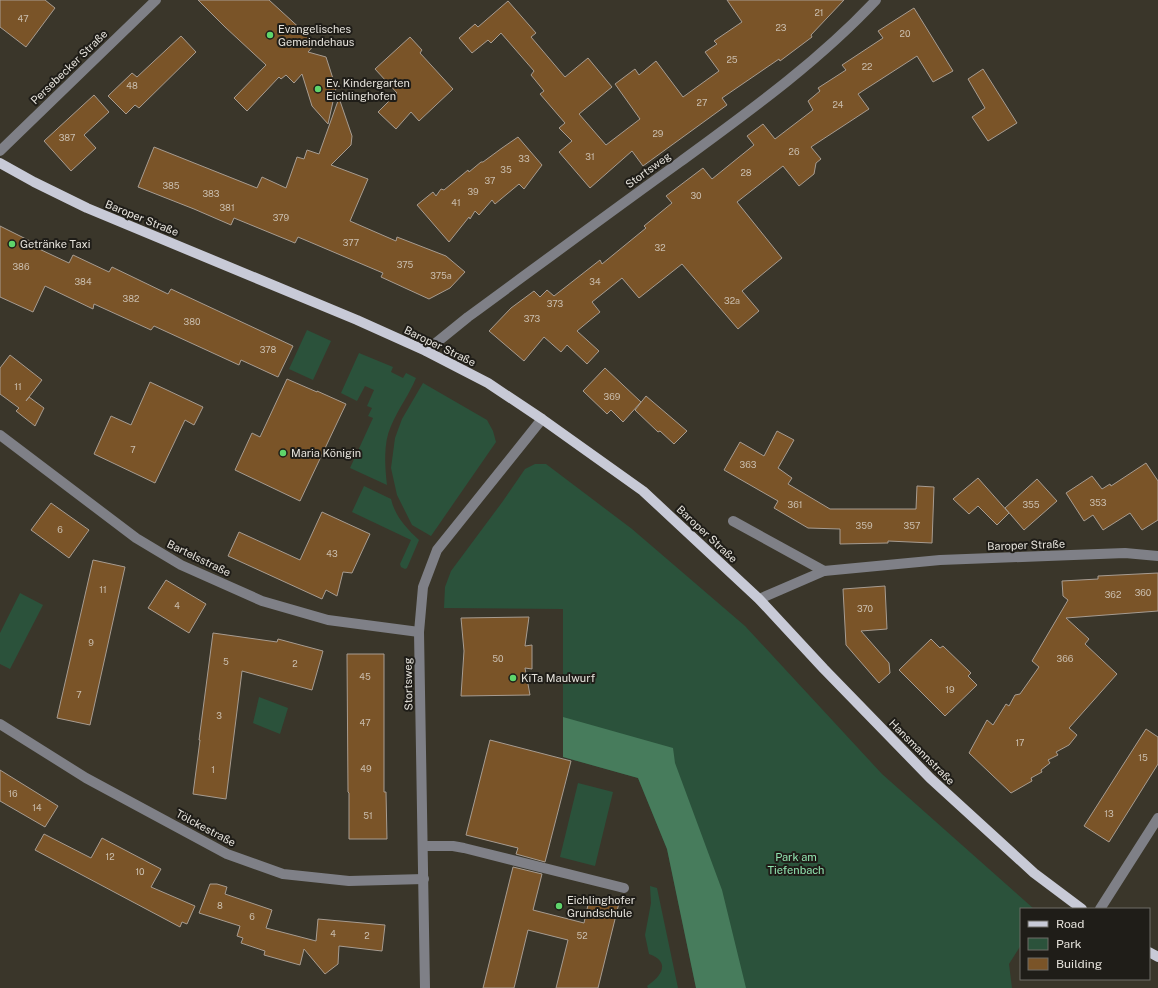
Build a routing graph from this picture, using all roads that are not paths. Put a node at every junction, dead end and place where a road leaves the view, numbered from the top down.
1 (156, 0) edge
2 (876, 0) edge
3 (0, 151) edge
4 (0, 163) edge
5 (426, 351) junction
6 (542, 419) junction
7 (0, 435) edge
8 (732, 521) dead end
9 (1158, 556) edge
10 (824, 571) junction
11 (759, 599) junction
12 (419, 632) junction
13 (0, 724) edge
14 (1158, 818) edge
15 (423, 846) junction
16 (424, 879) junction
17 (624, 888) dead end
18 (1081, 908) edge
19 (1101, 908) edge
20 (425, 988) edge

1 - 3 street, Persebecker Straße
2 - 5 street, Stortsweg
4 - 5 main road, Baroper Straße
5 - 6 main road, Baroper Straße
6 - 11 main road, Baroper Straße
6 - 12 street, Stortsweg
7 - 12 street, Bartelsstraße
8 - 10 street
9 - 10 street, Baroper Straße
10 - 11 street, Baroper Straße
11 - 18 main road, Hansmannstraße
12 - 15 street, Stortsweg
13 - 16 street, Tölckestraße
14 - 19 street
15 - 16 street, Stortsweg
15 - 17 street
16 - 20 street, Stortsweg

